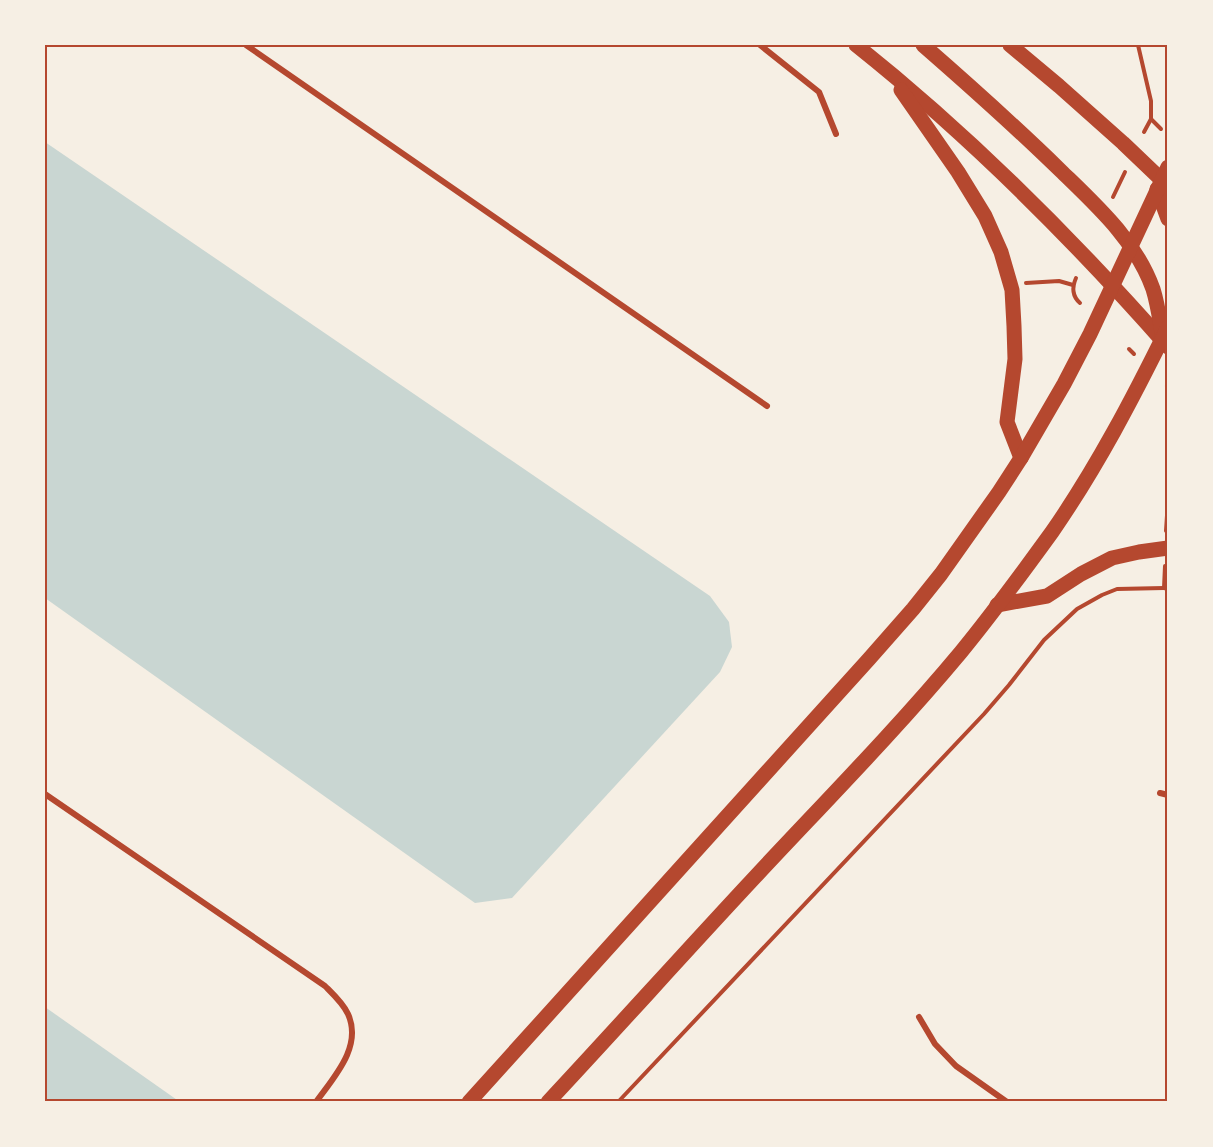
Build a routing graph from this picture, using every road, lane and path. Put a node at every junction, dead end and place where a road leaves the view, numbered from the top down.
1 (246, 45) edge
2 (760, 45) edge
3 (856, 45) edge
4 (923, 45) edge
5 (1010, 45) edge
6 (1138, 45) edge
7 (887, 71) junction
8 (1151, 119) junction
9 (1161, 129) dead end
10 (1144, 132) dead end
11 (836, 134) dead end
12 (1125, 172) dead end
13 (1164, 180) edge
14 (1113, 198) dead end
15 (1168, 219) edge
16 (1131, 246) junction
17 (1076, 278) dead end
18 (1024, 283) dead end
19 (1073, 285) junction
20 (1112, 285) junction
21 (1080, 303) dead end
22 (1165, 338) edge
23 (1128, 349) dead end
24 (1134, 354) dead end
25 (767, 406) dead end
26 (1021, 458) junction
27 (1168, 500) edge
28 (1166, 547) edge
29 (1166, 588) edge
30 (997, 605) junction
31 (1160, 793) dead end
32 (45, 794) edge
33 (1168, 795) edge
34 (919, 1017) dead end
35 (316, 1102) edge
36 (469, 1102) edge
37 (548, 1102) edge
38 (618, 1102) edge
39 (1007, 1102) edge

1 - 25 street
2 - 11 street
3 - 7 main road
4 - 16 main road
5 - 13 main road
6 - 8 path
7 - 20 main road
7 - 26 main road
8 - 9 path
8 - 10 path
12 - 14 path
13 - 15 main road
13 - 16 main road
16 - 20 main road
16 - 22 main road
17 - 19 path
18 - 19 path
19 - 21 path
20 - 22 main road
20 - 26 main road
22 - 30 main road
23 - 24 path
26 - 36 main road
27 - 28 path
28 - 29 path
28 - 30 main road
29 - 38 path
30 - 37 main road
31 - 33 street
32 - 35 street
34 - 39 street

